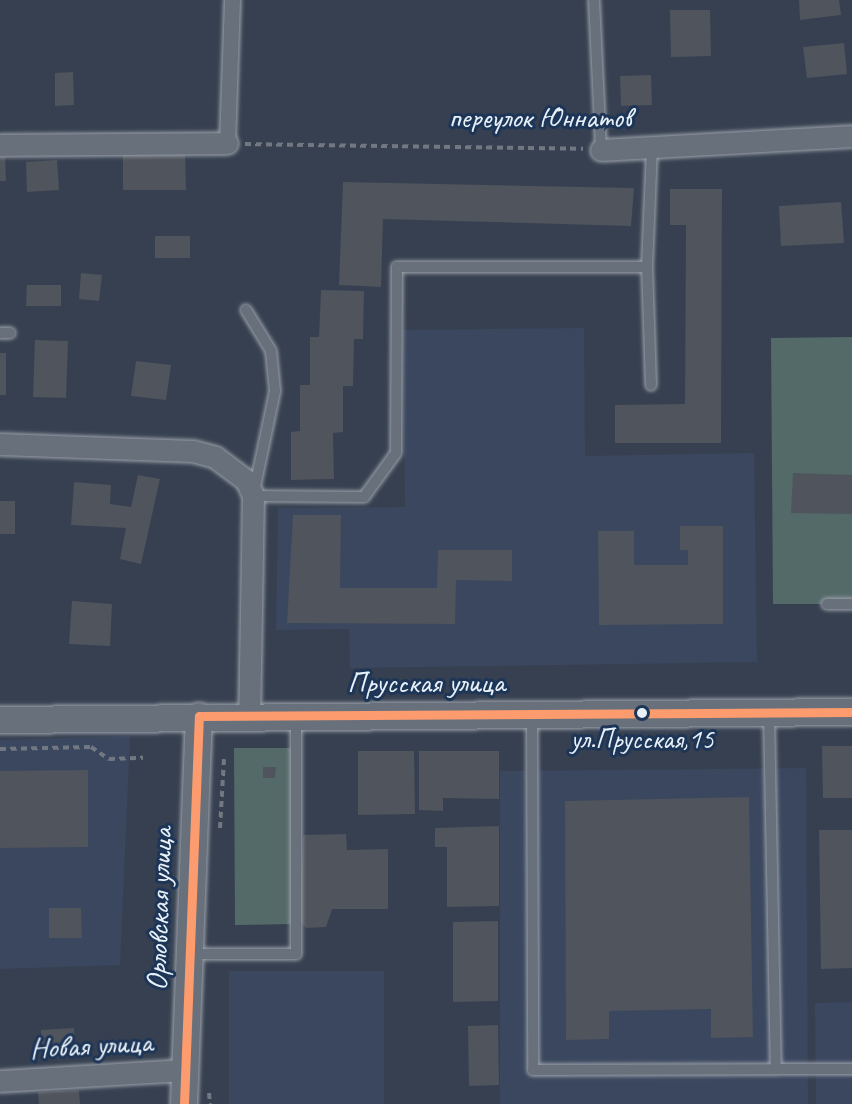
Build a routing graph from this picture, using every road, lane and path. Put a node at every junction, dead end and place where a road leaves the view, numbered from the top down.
1 (232, 0) edge
2 (594, 0) edge
3 (852, 136) edge
4 (227, 144) junction
5 (0, 145) edge
6 (652, 147) junction
7 (601, 150) junction
8 (647, 267) junction
9 (246, 310) dead end
10 (651, 385) dead end
11 (0, 444) edge
12 (253, 495) junction
13 (827, 604) dead end
14 (852, 604) edge
15 (852, 712) edge
16 (769, 713) junction
17 (296, 715) junction
18 (532, 715) junction
19 (199, 716) junction
20 (249, 716) junction
21 (0, 720) edge
22 (0, 749) edge
23 (143, 759) dead end
24 (190, 954) junction
25 (776, 1069) junction
26 (852, 1069) edge
27 (186, 1070) junction
28 (0, 1081) edge
29 (184, 1104) edge

1 - 4 street
2 - 7 lane
3 - 6 street, переулок Юннатов
4 - 5 street
4 - 7 path, переулок Юннатов
6 - 7 street, переулок Юннатов
6 - 8 lane
8 - 10 lane
8 - 12 lane
9 - 12 lane
11 - 12 street
12 - 20 street
13 - 14 lane
15 - 16 street, Прусская улица
16 - 18 street, Прусская улица
16 - 25 lane
17 - 18 street, Прусская улица
17 - 20 street, Прусская улица
17 - 24 lane
18 - 25 lane
19 - 20 street, Прусская улица
19 - 21 street, Прусская улица
19 - 24 street, Орловская улица
22 - 23 path
24 - 27 street, Орловская улица
25 - 26 lane
27 - 28 street, Новая улица
27 - 29 street, Орловская улица

